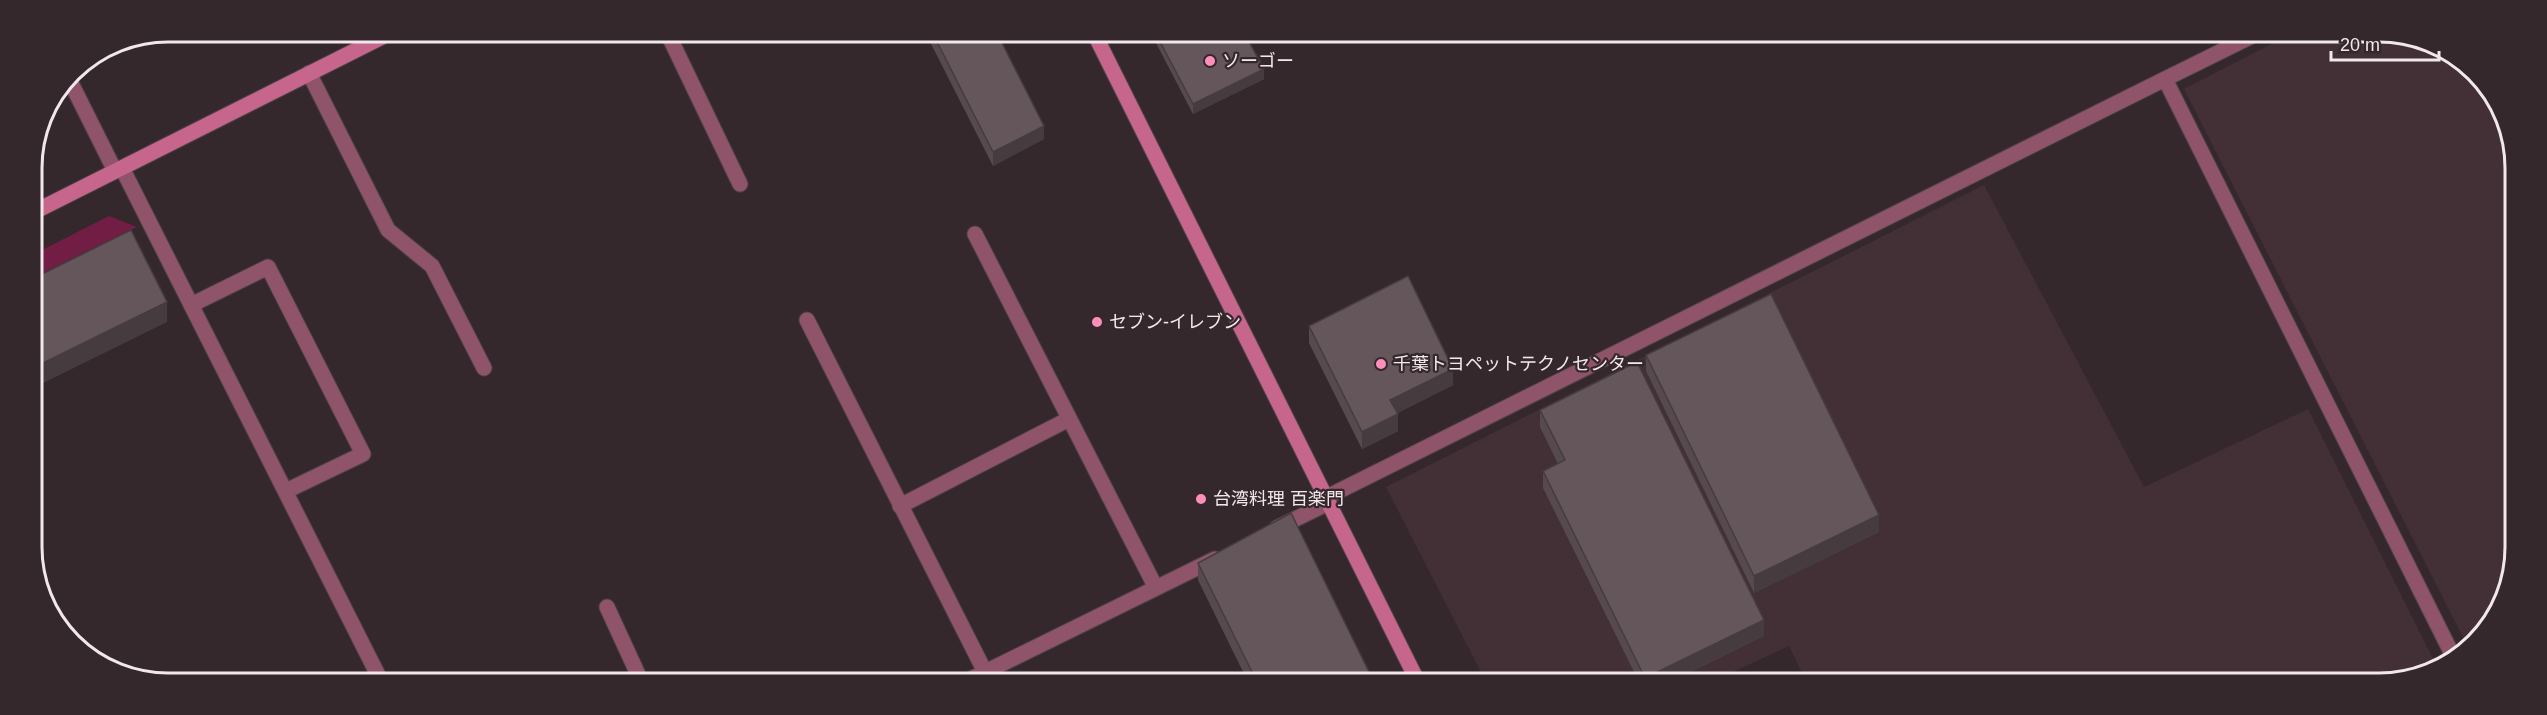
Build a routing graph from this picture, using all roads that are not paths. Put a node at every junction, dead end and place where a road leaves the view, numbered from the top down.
1 (372, 42) edge
2 (672, 42) edge
3 (1098, 42) edge
4 (2240, 42) edge
5 (309, 74) junction
6 (2165, 79) junction
7 (73, 85) edge
8 (118, 170) junction
9 (740, 184) dead end
10 (42, 208) edge
11 (975, 234) dead end
12 (191, 305) junction
13 (807, 320) dead end
14 (484, 368) dead end
15 (1069, 419) junction
16 (286, 491) junction
17 (1326, 500) junction
18 (900, 506) junction
19 (1259, 537) edge
20 (1228, 552) edge
21 (1156, 588) junction
22 (607, 607) dead end
23 (2450, 651) edge
24 (985, 672) joint
25 (377, 673) edge
26 (637, 673) edge
27 (1413, 673) edge

1 - 5 street
2 - 9 street
3 - 17 street
4 - 6 street
5 - 8 street
5 - 14 street
6 - 17 street
6 - 23 street
7 - 8 street
8 - 10 street
8 - 12 street
11 - 15 street
12 - 16 street
12 - 16 street
13 - 18 street
15 - 18 street
15 - 21 street
16 - 25 street
17 - 19 street
17 - 27 street
18 - 24 street
20 - 21 street
21 - 24 street
22 - 26 street

